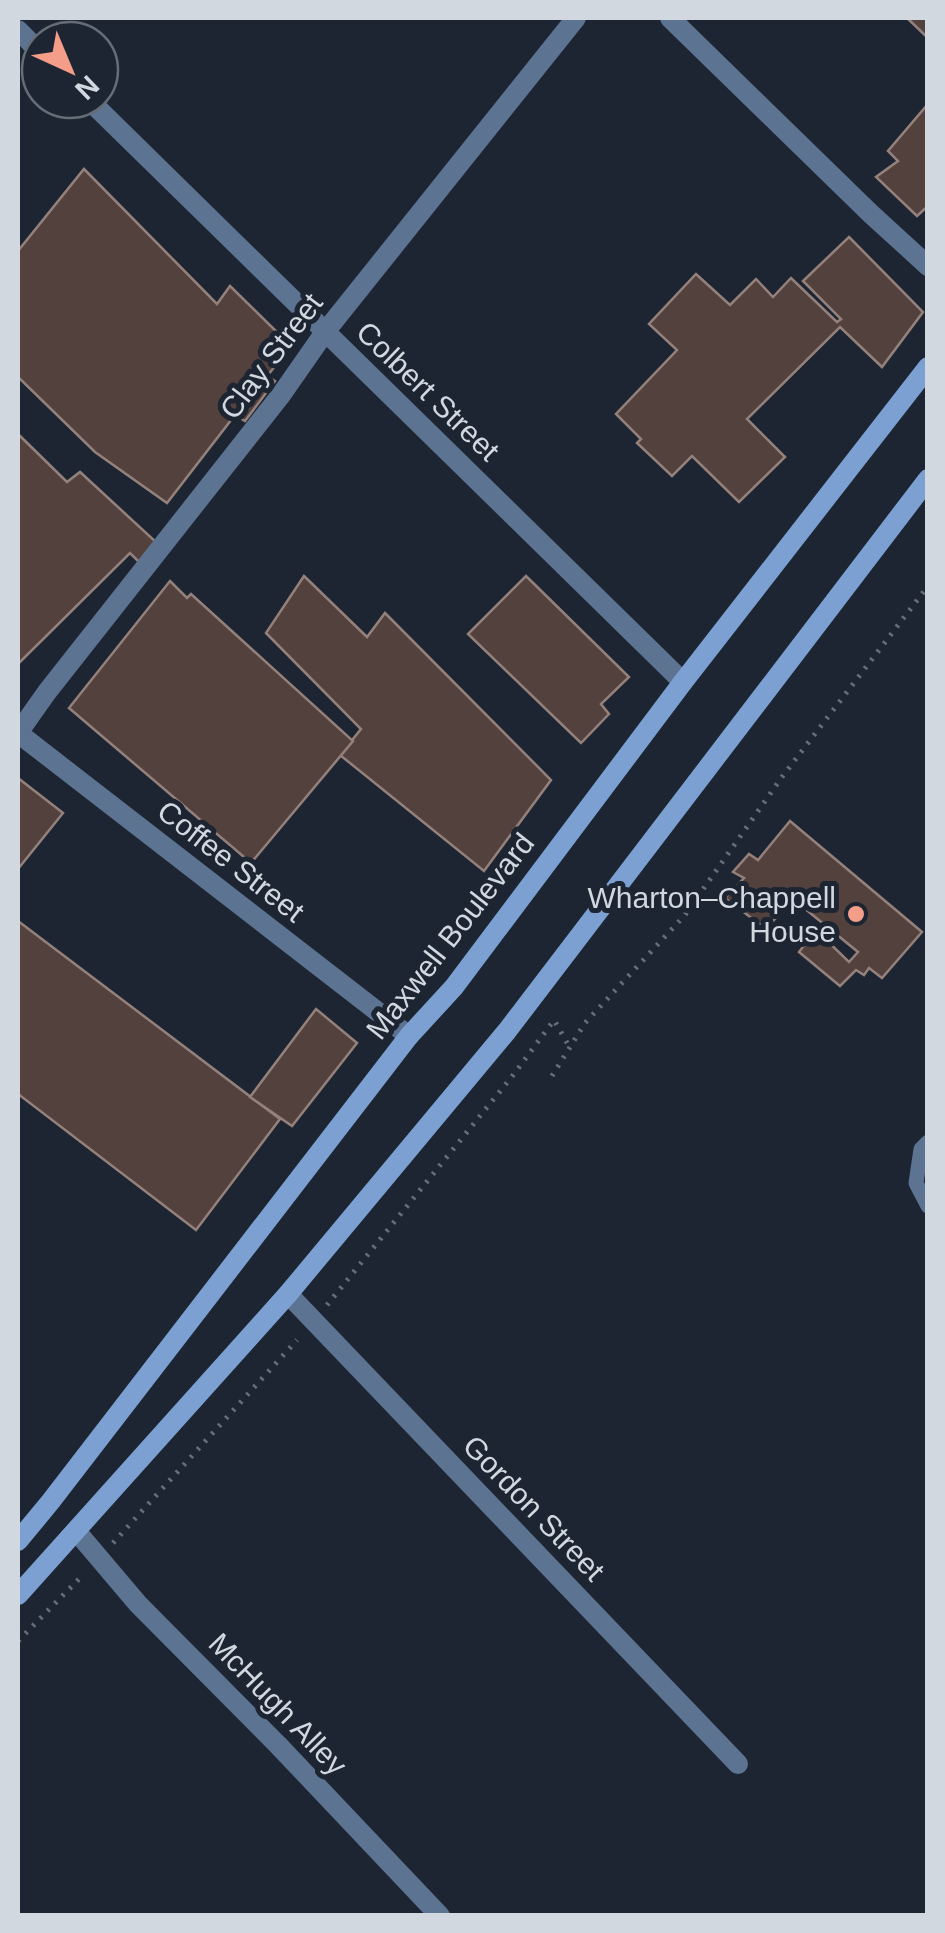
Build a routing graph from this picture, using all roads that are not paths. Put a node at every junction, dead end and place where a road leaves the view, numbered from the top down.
1 (576, 18) edge
2 (670, 18) edge
3 (108, 120) edge
4 (928, 266) edge
5 (325, 332) junction
6 (928, 367) edge
7 (928, 479) edge
8 (683, 682) junction
9 (18, 733) edge
10 (409, 1036) junction
11 (928, 1142) edge
12 (928, 1206) edge
13 (288, 1294) junction
14 (76, 1532) junction
15 (18, 1541) edge
16 (18, 1595) edge
17 (738, 1764) dead end
18 (440, 1916) edge

1 - 5 street, Clay Street
2 - 4 street
3 - 5 street, Colbert Street
5 - 8 street, Colbert Street
5 - 9 street, Clay Street
6 - 8 main road, Maxwell Boulevard
7 - 13 main road
8 - 10 main road, Maxwell Boulevard
9 - 10 street, Coffee Street
10 - 15 main road, Maxwell Boulevard
11 - 12 lane
13 - 14 main road
13 - 17 street, Gordon Street
14 - 16 main road
14 - 18 street, McHugh Alley

